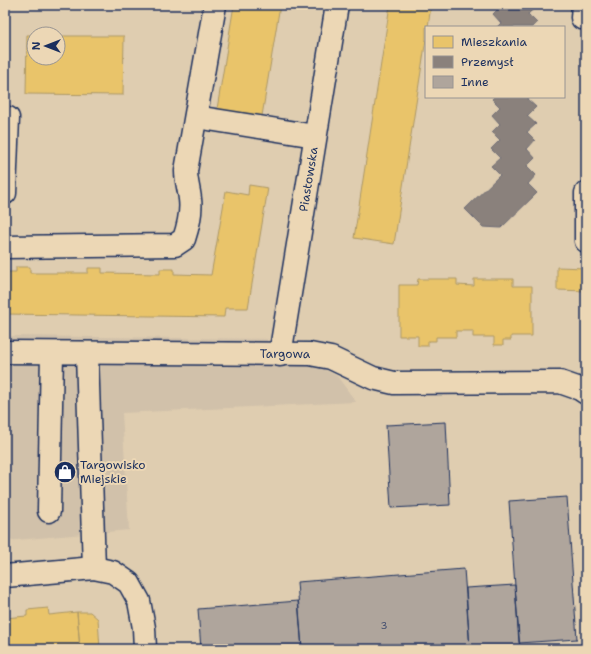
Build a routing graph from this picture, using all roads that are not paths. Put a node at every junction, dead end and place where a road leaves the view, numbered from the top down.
1 (215, 5) edge
2 (337, 5) edge
3 (583, 5) edge
4 (586, 18) edge
5 (196, 117) junction
6 (8, 118) dead end
7 (315, 136) junction
8 (5, 193) edge
9 (586, 193) edge
10 (586, 241) edge
11 (5, 247) edge
12 (5, 352) edge
13 (52, 353) junction
14 (87, 354) junction
15 (280, 354) junction
16 (586, 393) edge
17 (49, 510) dead end
18 (94, 568) junction
19 (5, 576) edge
20 (145, 649) edge

1 - 5 street
2 - 7 street, Piastowska
3 - 4 street
5 - 7 street
5 - 11 street
6 - 8 street
7 - 15 street, Piastowska
9 - 10 street
12 - 13 street, Targowa
13 - 14 street, Targowa
13 - 17 street
14 - 15 street, Targowa
14 - 18 street
15 - 16 street, Targowa
18 - 19 street
18 - 20 street

